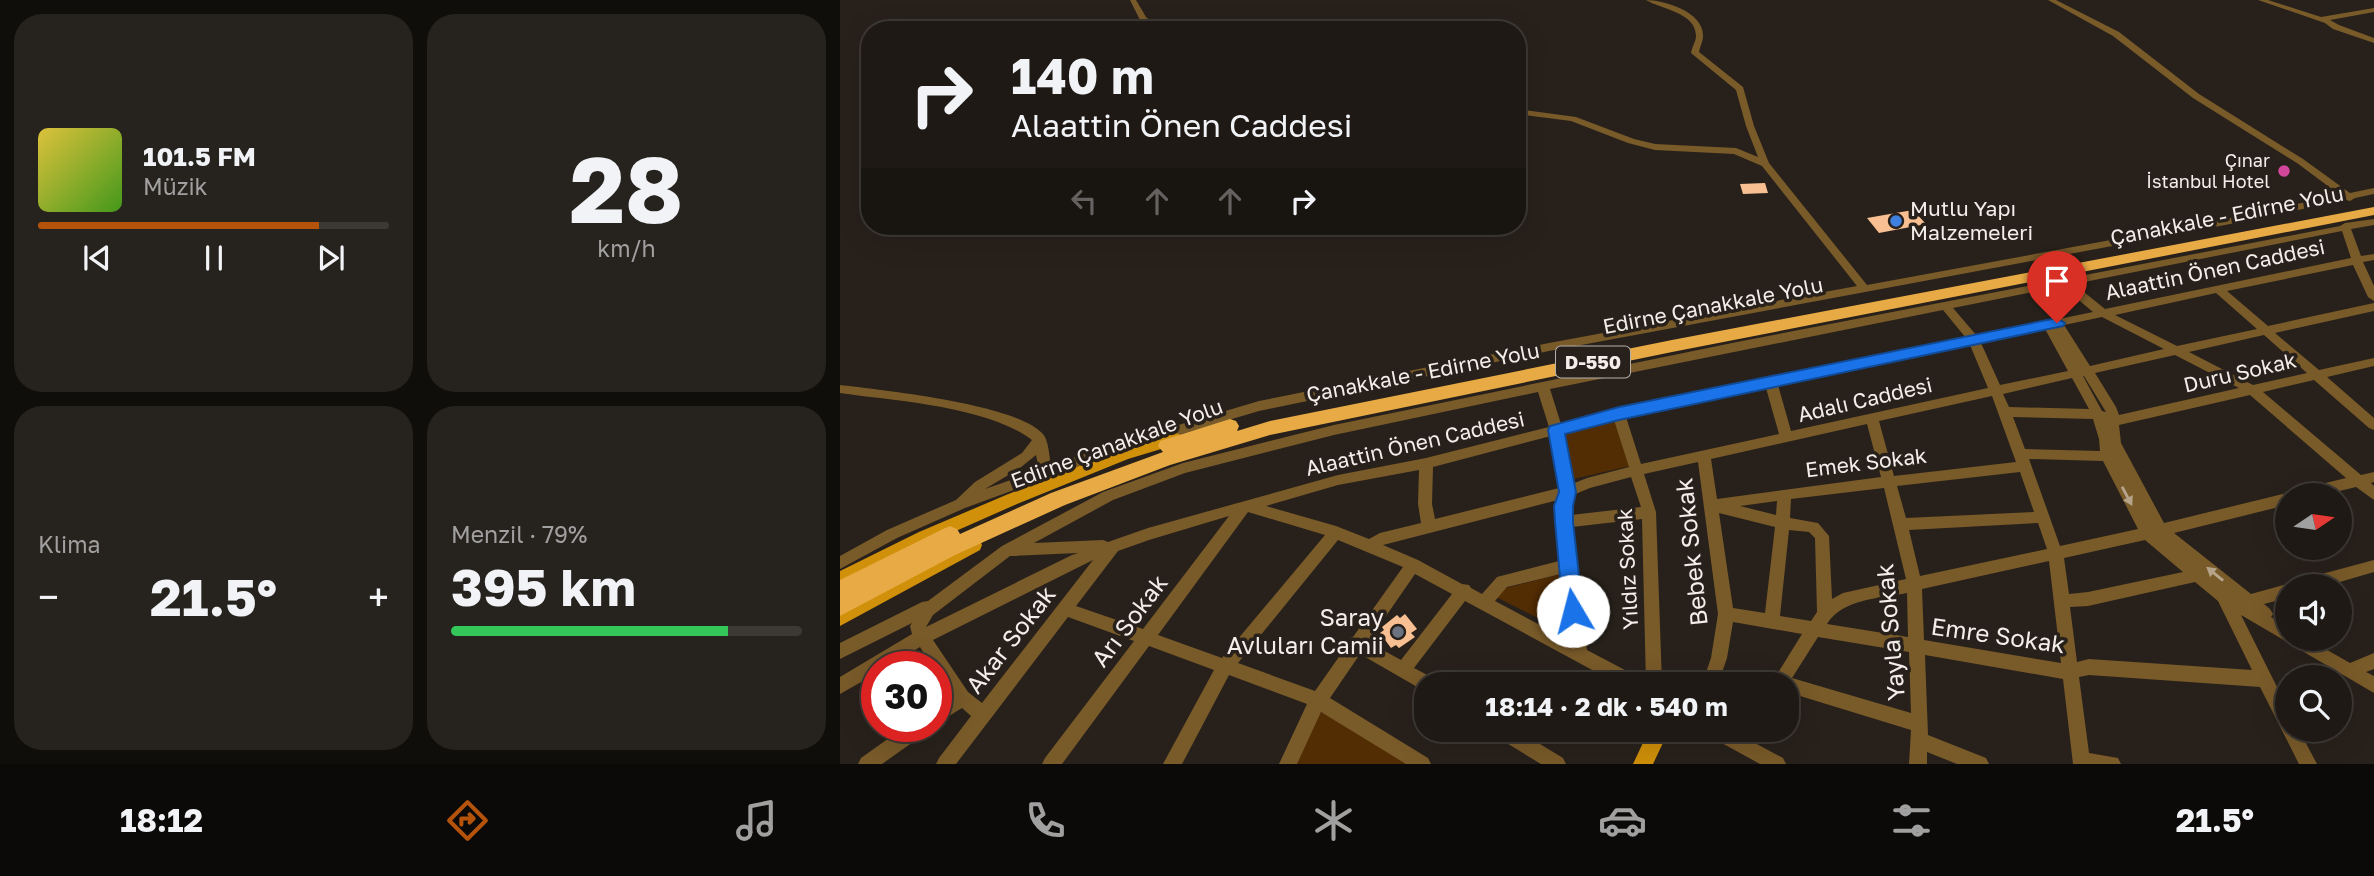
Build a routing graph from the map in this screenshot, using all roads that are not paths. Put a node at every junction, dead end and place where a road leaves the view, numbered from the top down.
1 (1133, 0) edge
2 (1649, 0) edge
3 (2051, 0) edge
4 (2261, 0) edge
5 (2374, 10) edge
6 (1146, 21) edge
7 (2325, 21) junction
8 (2374, 41) edge
9 (1526, 112) edge
10 (1765, 164) junction
11 (2374, 191) edge
12 (2350, 198) junction
13 (2374, 202) edge
14 (2305, 211) junction
15 (2374, 211) edge
16 (2374, 222) edge
17 (2345, 226) junction
18 (2374, 257) edge
19 (2359, 266) junction
20 (2374, 274) edge
21 (2063, 281) junction
22 (1865, 289) junction
23 (2218, 289) junction
24 (1940, 291) junction
25 (2374, 297) edge
26 (1822, 303) junction
27 (2374, 307) edge
28 (2102, 313) junction
29 (1760, 315) junction
30 (2053, 324) junction
31 (2266, 331) junction
32 (1974, 340) junction
33 (2177, 351) junction
34 (2374, 362) edge
35 (2082, 371) junction
36 (2315, 375) junction
37 (1771, 382) junction
38 (1543, 387) junction
39 (840, 390) edge
40 (2253, 390) junction
41 (1996, 391) junction
42 (2005, 412) junction
43 (1619, 414) junction
44 (2098, 414) junction
45 (1871, 417) junction
46 (2114, 421) junction
47 (2374, 425) edge
48 (1556, 430) junction
49 (1786, 437) junction
50 (1040, 438) junction
51 (1196, 442) junction
52 (1704, 456) junction
53 (2114, 456) junction
54 (2023, 460) junction
55 (1426, 463) junction
56 (1637, 470) junction
57 (1046, 472) junction
58 (2374, 477) edge
59 (1890, 481) junction
60 (2358, 481) junction
61 (2350, 483) edge
62 (1567, 492) junction
63 (1785, 494) junction
64 (2374, 494) edge
65 (2275, 502) edge
66 (960, 504) junction
67 (1712, 505) junction
68 (1245, 506) junction
69 (1648, 512) junction
70 (2044, 517) junction
71 (1564, 522) junction
72 (1782, 523) junction
73 (1901, 524) junction
74 (1429, 527) junction
75 (1336, 532) junction
76 (2154, 532) junction
77 (1114, 545) junction
78 (1371, 546) junction
79 (1007, 550) junction
80 (2056, 554) junction
81 (840, 564) edge
82 (1413, 565) junction
83 (1567, 566) junction
84 (2374, 566) edge
85 (2346, 574) edge
86 (2197, 575) junction
87 (840, 579) edge
88 (1914, 583) junction
89 (1464, 590) junction
90 (840, 591) edge
91 (2275, 594) edge
92 (2224, 597) junction
93 (938, 601) junction
94 (2063, 601) junction
95 (2249, 601) junction
96 (1485, 602) junction
97 (840, 606) edge
98 (1066, 609) junction
99 (1825, 613) junction
100 (1726, 614) junction
101 (840, 618) edge
102 (1772, 622) junction
103 (2275, 623) edge
104 (2275, 627) edge
105 (1812, 630) junction
106 (924, 636) junction
107 (1146, 637) junction
108 (1356, 643) junction
109 (1916, 648) junction
110 (840, 651) edge
111 (2317, 651) edge
112 (1580, 655) junction
113 (2374, 661) edge
114 (2342, 665) edge
115 (1225, 666) junction
116 (1404, 670) junction
117 (2352, 670) edge
118 (2352, 671) edge
119 (1612, 672) edge
120 (1654, 672) edge
121 (1714, 672) edge
122 (1786, 672) edge
123 (2070, 672) junction
124 (1414, 676) edge
125 (2264, 679) junction
126 (2374, 685) edge
127 (840, 686) edge
128 (1799, 690) edge
129 (962, 698) junction
130 (1318, 700) junction
131 (2275, 701) edge
132 (952, 705) edge
133 (983, 715) junction
134 (1920, 733) junction
135 (898, 742) edge
136 (1521, 742) edge
137 (1653, 742) edge
138 (1751, 742) edge
139 (2296, 742) edge
140 (2082, 762) edge
141 (867, 764) edge
142 (945, 764) edge
143 (1051, 764) edge
144 (1172, 764) edge
145 (1288, 764) edge
146 (1422, 764) edge
147 (1557, 764) edge
148 (1643, 764) edge
149 (1777, 764) edge
150 (1918, 764) edge
151 (1980, 764) edge
152 (2112, 764) edge
153 (2308, 764) edge

1 - 6 street
2 - 10 street
3 - 12 street
4 - 7 street
5 - 7 street
7 - 8 street
9 - 10 street
10 - 22 street
11 - 12 street
12 - 14 street
13 - 14 highway, Edirne Çanakkale Yolu / D-550
14 - 24 highway, Edirne Çanakkale Yolu / D-550
15 - 24 highway, Çanakkale - Edirne Yolu / D-550
16 - 17 street
17 - 19 street
17 - 21 street
18 - 19 street, Alaattin Önen Caddesi
19 - 20 street
19 - 23 street, Alaattin Önen Caddesi
19 - 25 street
21 - 24 street
21 - 28 street
22 - 24 street
22 - 26 street
23 - 28 street, Alaattin Önen Caddesi
23 - 31 street
24 - 26 highway, Edirne Çanakkale Yolu / D-550
24 - 32 street
24 - 38 street
24 - 51 highway, Çanakkale - Edirne Yolu / D-550
26 - 29 highway, Edirne Çanakkale Yolu / D-550
27 - 31 street, Adalı Caddesi
28 - 30 street, Alaattin Önen Caddesi
28 - 33 street
29 - 51 highway, Edirne Çanakkale Yolu / D-550
29 - 57 street
30 - 32 street, Alaattin Önen Caddesi
30 - 35 street
31 - 33 street, Adalı Caddesi
31 - 36 street
32 - 37 street, Alaattin Önen Caddesi
32 - 41 street
33 - 35 street, Adalı Caddesi
33 - 40 street
34 - 36 street, Duru Sokak
35 - 41 street, Adalı Caddesi
35 - 44 street
35 - 46 street
36 - 40 street, Duru Sokak
36 - 47 street
37 - 43 street, Alaattin Önen Caddesi
37 - 49 street
38 - 48 street
38 - 79 street
39 - 50 street
40 - 46 street, Duru Sokak
40 - 60 street
41 - 42 street
41 - 45 street, Adalı Caddesi
42 - 44 street
42 - 54 street
43 - 48 street, Alaattin Önen Caddesi
43 - 56 street, Yıldız Sokak
44 - 46 street
44 - 53 street
45 - 49 street, Adalı Caddesi
45 - 59 street, Yayla Sokak
46 - 53 street
48 - 55 street, Alaattin Önen Caddesi
48 - 62 street
49 - 52 street, Adalı Caddesi
50 - 57 street
50 - 66 street
51 - 87 main road
51 - 90 highway, Edirne Çanakkale Yolu / D-550
51 - 97 highway, Çanakkale - Edirne Yolu / D-550
51 - 101 main road
52 - 56 street, Adalı Caddesi
52 - 67 street, Bebek Sokak
53 - 54 street, Emek Sokak
53 - 76 street
54 - 59 street, Emek Sokak
54 - 70 street
55 - 68 street, Alaattin Önen Caddesi
55 - 74 street
56 - 62 street, Adalı Caddesi
56 - 69 street, Yıldız Sokak
57 - 66 street
58 - 60 street
59 - 63 street, Emek Sokak
59 - 73 street, Yayla Sokak
60 - 61 street
60 - 64 street
62 - 71 street
62 - 74 street, Adalı Caddesi
63 - 67 street, Emek Sokak
63 - 72 street
65 - 76 street
66 - 81 street
67 - 72 street
67 - 100 street, Bebek Sokak
68 - 75 street
68 - 77 street, Alaattin Önen Caddesi
68 - 107 street, Arı Sokak
69 - 71 street
69 - 120 street, Yıldız Sokak
70 - 73 street
70 - 80 street
71 - 83 street
72 - 99 street
72 - 102 street
73 - 88 street, Yayla Sokak
74 - 78 street, Adalı Caddesi
75 - 78 street
75 - 115 street
76 - 80 street
76 - 86 street
95 -> 76 street
77 - 79 street
77 - 98 street, Akar Sokak
77 - 106 street
78 - 82 street
79 - 93 street
80 - 88 street
80 - 94 street
82 - 89 street
82 - 108 street
83 - 96 street
83 - 112 street
84 - 85 street
86 - 92 street
86 - 94 street
88 - 99 street
88 - 109 street, Yayla Sokak
89 - 96 street
89 - 116 street
91 - 95 street
92 - 104 street
92 - 125 street
93 - 106 street
93 - 110 street
94 - 123 street
95 - 103 street
96 - 112 street
98 - 107 street
98 - 133 street, Akar Sokak
99 - 105 street
100 - 102 street, Emre Sokak
100 - 121 street, Bebek Sokak
102 - 105 street, Emre Sokak
105 - 109 street, Emre Sokak
105 - 122 street
106 - 127 street
106 - 129 street
107 - 115 street
107 - 143 street, Arı Sokak
108 - 116 street
108 - 130 street
109 - 123 street, Emre Sokak
109 - 134 street, Yayla Sokak
111 - 114 street
112 - 119 street
113 - 117 street
115 - 130 street
115 - 144 street
116 - 124 street
118 - 126 street
123 - 125 street, Emre Sokak
123 - 140 street
125 - 131 street
128 - 134 street
129 - 132 street
129 - 133 street
130 - 145 street
130 - 146 street
133 - 142 street, Akar Sokak
134 - 150 street, Yayla Sokak
134 - 151 street
135 - 141 street
136 - 147 street
137 - 148 main road
138 - 149 street
139 - 153 street
140 - 152 street

